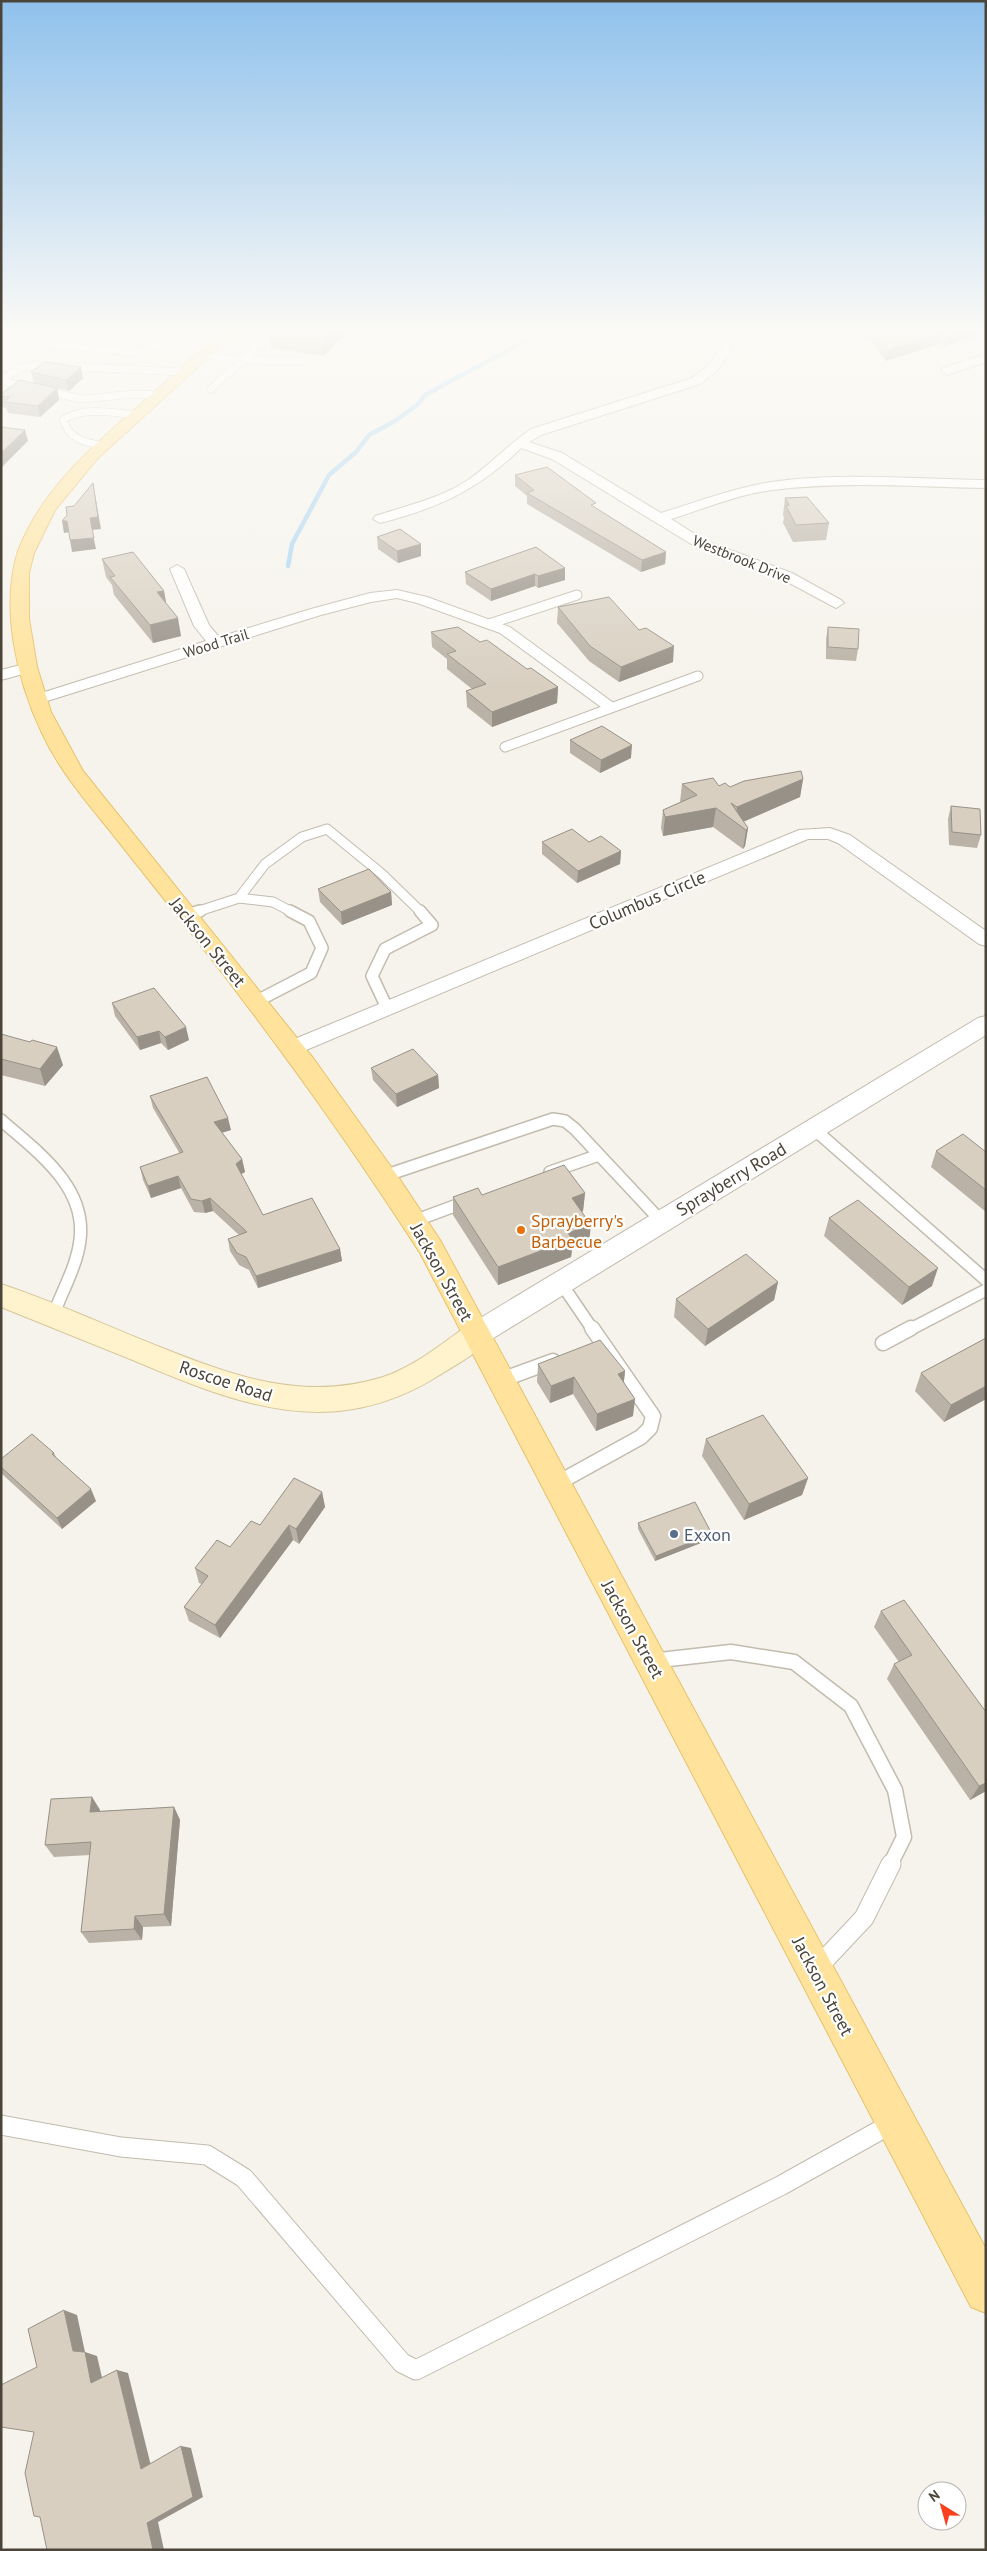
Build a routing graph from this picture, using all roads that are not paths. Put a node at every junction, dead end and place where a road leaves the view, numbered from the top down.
1 (96, 451) edge
2 (511, 451) edge
3 (543, 451) edge
4 (986, 484) edge
5 (380, 519) dead end
6 (658, 519) junction
7 (177, 569) dead end
8 (578, 595) dead end
9 (836, 603) dead end
10 (489, 624) junction
11 (215, 643) junction
12 (28, 668) junction
13 (1, 675) edge
14 (698, 676) dead end
15 (38, 699) junction
16 (612, 707) junction
17 (505, 747) dead end
18 (239, 898) junction
19 (187, 915) junction
20 (986, 940) edge
21 (256, 1002) junction
22 (387, 1008) junction
23 (986, 1024) edge
24 (292, 1048) junction
25 (1, 1120) edge
26 (814, 1129) junction
27 (599, 1155) junction
28 (384, 1176) junction
29 (534, 1178) edge
30 (478, 1198) edge
31 (414, 1221) junction
32 (662, 1222) junction
33 (986, 1280) edge
34 (561, 1283) junction
35 (986, 1290) edge
36 (1, 1295) edge
37 (53, 1316) junction
38 (477, 1334) junction
39 (882, 1343) dead end
40 (565, 1356) edge
41 (501, 1380) junction
42 (556, 1484) junction
43 (651, 1662) junction
44 (815, 1970) junction
45 (896, 2122) junction
46 (1, 2125) edge
47 (986, 2292) edge

1 - 12 main road, Jackson Street
2 - 5 street
3 - 6 street, Westbrook Drive
4 - 6 street
6 - 9 street, Westbrook Drive
7 - 11 street
8 - 10 lane
10 - 11 street, Wood Trail
10 - 16 street
11 - 15 street, Wood Trail
12 - 13 street
12 - 15 main road, Jackson Street
14 - 16 lane
15 - 19 main road, Jackson Street
16 - 17 lane
18 - 19 lane
18 - 21 lane
18 - 22 lane
19 - 21 main road, Jackson Street
20 - 22 street, Columbus Circle
21 - 24 main road, Jackson Street
22 - 24 street, Columbus Circle
23 - 26 street, Sprayberry Road
24 - 28 main road, Jackson Street
25 - 37 lane
26 - 32 street, Sprayberry Road
26 - 33 lane
27 - 28 lane
27 - 29 lane
27 - 32 lane
28 - 31 main road, Jackson Street
30 - 31 lane
31 - 38 main road, Jackson Street
32 - 34 street, Sprayberry Road
34 - 38 street, Sprayberry Road
34 - 42 lane
35 - 39 lane
36 - 37 main road, Roscoe Road
37 - 38 main road, Roscoe Road
38 - 41 main road, Jackson Street
40 - 41 lane
41 - 42 main road, Jackson Street
42 - 43 main road, Jackson Street
43 - 44 main road, Jackson Street
43 - 44 lane
44 - 45 main road, Jackson Street
45 - 46 lane
45 - 47 main road, Jackson Street

